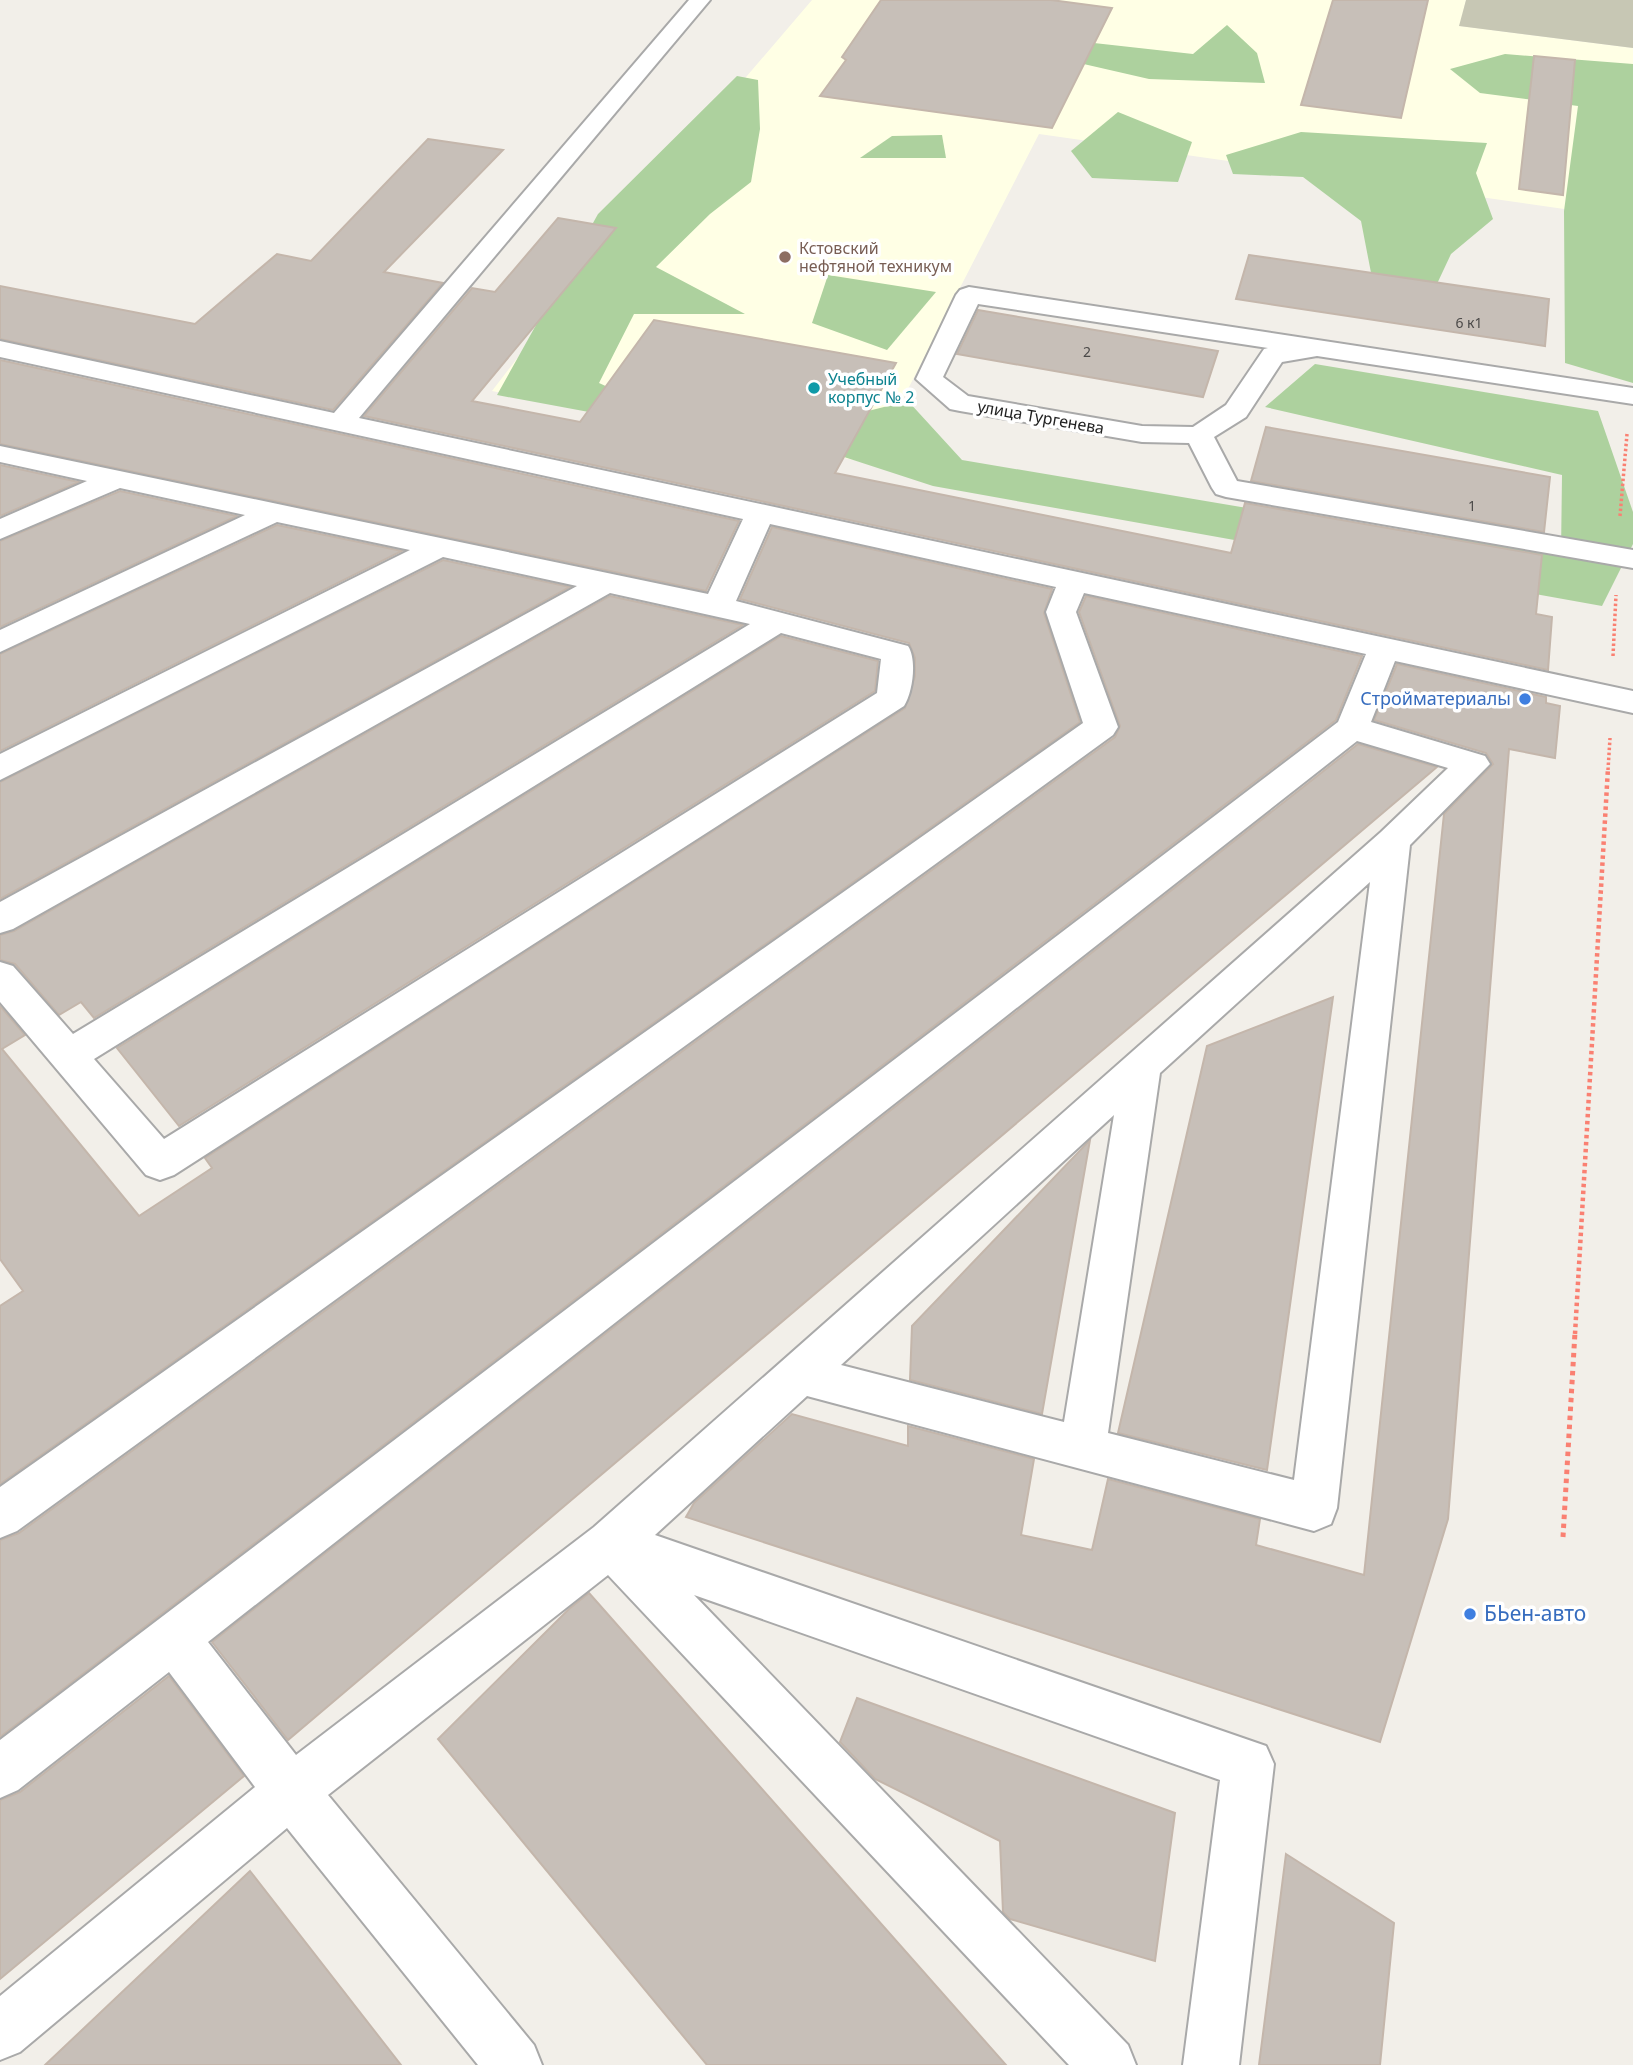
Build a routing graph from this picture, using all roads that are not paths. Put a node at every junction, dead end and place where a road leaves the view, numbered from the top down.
1 (700, 0) edge
2 (0, 349) edge
3 (1313, 349) junction
4 (1631, 396) edge
5 (341, 422) junction
6 (1199, 435) junction
7 (0, 454) edge
8 (116, 478) junction
9 (274, 512) junction
10 (760, 513) junction
11 (0, 530) edge
12 (439, 547) junction
13 (1625, 557) edge
14 (1074, 581) junction
15 (605, 583) junction
16 (718, 606) junction
17 (776, 622) junction
18 (0, 642) edge
19 (1384, 648) junction
20 (1622, 700) edge
21 (1352, 728) junction
22 (0, 768) edge
23 (1393, 841) junction
24 (0, 919) edge
25 (0, 975) edge
26 (68, 1056) junction
27 (1142, 1066) junction
28 (799, 1374) junction
29 (1083, 1448) junction
30 (0, 1515) edge
31 (611, 1543) junction
32 (174, 1638) junction
33 (0, 1772) edge
34 (291, 1791) junction
35 (0, 2032) edge
36 (514, 2065) edge
37 (1108, 2065) edge
38 (1211, 2065) edge

1 - 5 lane
2 - 5 lane
3 - 4 lane, улица Тургенева
3 - 6 lane, улица Тургенева
3 - 6 lane, улица Тургенева
5 - 10 lane
6 - 13 lane
7 - 8 lane
8 - 9 lane
8 - 11 lane
9 - 12 lane
9 - 18 lane
10 - 14 lane
10 - 16 lane
12 - 15 lane
12 - 22 lane
14 - 19 lane
14 - 30 lane
15 - 16 lane
15 - 24 lane
16 - 17 lane
17 - 26 lane
17 - 26 lane
19 - 20 lane
19 - 21 lane
21 - 23 lane
21 - 32 lane
23 - 27 lane
23 - 29 lane
25 - 26 lane
27 - 28 lane
27 - 29 lane
28 - 29 lane
28 - 31 lane
31 - 34 lane
31 - 37 lane
31 - 38 lane
32 - 33 lane
32 - 34 lane
34 - 35 lane
34 - 36 lane

